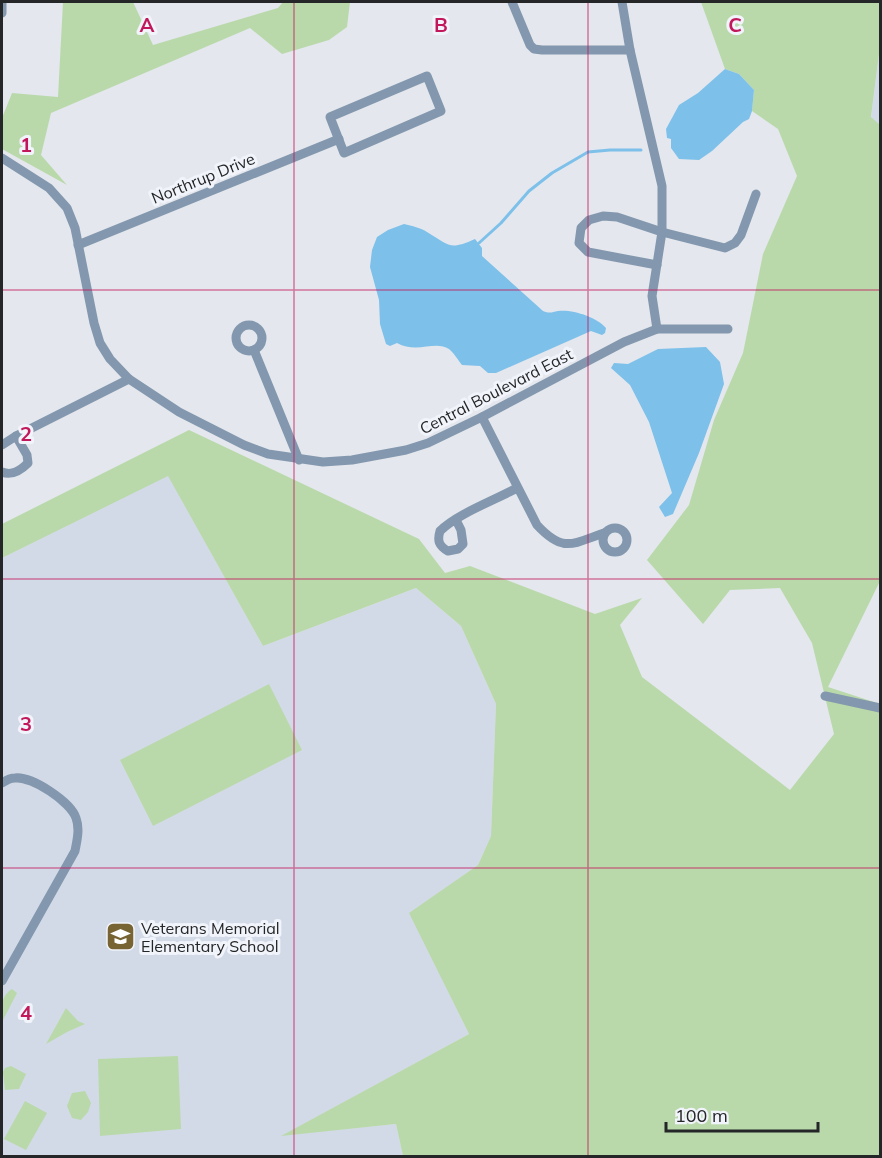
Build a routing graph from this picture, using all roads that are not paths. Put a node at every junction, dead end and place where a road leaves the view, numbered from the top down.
1 (2, 2) edge
2 (512, 2) edge
3 (622, 2) edge
4 (2, 14) edge
5 (630, 50) junction
6 (339, 139) junction
7 (2, 158) edge
8 (756, 194) dead end
9 (662, 232) junction
10 (78, 245) junction
11 (657, 264) junction
12 (728, 328) dead end
13 (657, 329) junction
14 (254, 350) dead end
15 (129, 379) junction
16 (482, 417) junction
17 (16, 436) junction
18 (2, 445) edge
19 (299, 460) junction
20 (2, 472) edge
21 (517, 488) junction
22 (456, 520) dead end
23 (604, 533) dead end
24 (825, 696) dead end
25 (880, 708) edge
26 (2, 783) edge
27 (2, 981) edge

1 - 4 street
2 - 5 street
3 - 5 street
5 - 9 street
6 - 6 street
6 - 10 street, Northrup Drive
7 - 10 street, Central Boulevard East
8 - 9 street
9 - 11 street
9 - 11 street
10 - 15 street, Central Boulevard East
11 - 13 street
12 - 13 street, Central Boulevard East
13 - 16 street, Central Boulevard East
14 - 19 street
15 - 17 street
15 - 19 street, Central Boulevard East
16 - 19 street, Central Boulevard East
16 - 21 street
17 - 18 street
17 - 20 street
21 - 22 street
21 - 23 street
24 - 25 street
26 - 27 street

